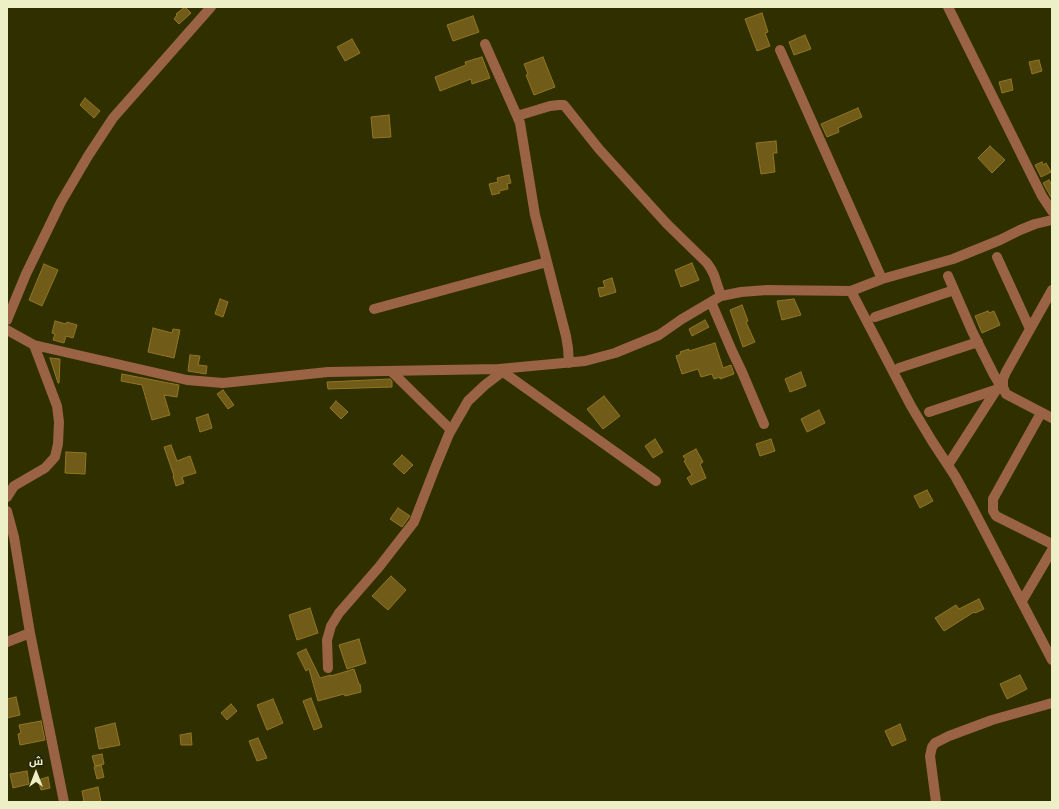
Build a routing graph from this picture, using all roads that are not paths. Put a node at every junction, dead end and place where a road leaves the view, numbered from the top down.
1 (211, 7) edge
2 (948, 7) edge
3 (485, 44) dead end
4 (780, 50) dead end
5 (517, 116) junction
6 (1052, 211) edge
7 (1052, 220) edge
8 (997, 258) dead end
9 (547, 262) junction
10 (948, 276) dead end
11 (882, 279) junction
12 (954, 290) junction
13 (1052, 290) edge
14 (851, 291) junction
15 (721, 296) junction
16 (711, 302) junction
17 (374, 309) dead end
18 (875, 317) dead end
19 (7, 320) edge
20 (1030, 329) junction
21 (7, 330) edge
22 (978, 342) junction
23 (34, 344) junction
24 (569, 363) junction
25 (899, 368) dead end
26 (391, 371) junction
27 (500, 371) junction
28 (1000, 386) junction
29 (929, 412) dead end
30 (1041, 413) junction
31 (1052, 418) edge
32 (764, 424) dead end
33 (451, 430) junction
34 (948, 465) junction
35 (656, 480) dead end
36 (7, 497) edge
37 (7, 511) edge
38 (1052, 544) edge
39 (1052, 550) edge
40 (18, 562) junction
41 (7, 564) edge
42 (1022, 601) junction
43 (30, 634) junction
44 (7, 642) edge
45 (1052, 659) edge
46 (328, 668) dead end
47 (1052, 703) edge
48 (64, 802) edge
49 (936, 802) edge

1 - 19 street
2 - 6 street
3 - 5 street
4 - 11 street
5 - 9 street
5 - 15 street
7 - 11 street
8 - 20 street
9 - 17 street
9 - 24 street
10 - 12 street
11 - 14 street
12 - 18 street
12 - 22 street
13 - 20 street
14 - 15 street
14 - 34 street
15 - 16 street
16 - 24 street
16 - 32 street
20 - 28 street
21 - 23 street
22 - 25 street
22 - 28 street
23 - 26 street
23 - 36 street
24 - 27 street
26 - 27 street
26 - 33 street
27 - 33 street
27 - 35 street
28 - 29 street
28 - 30 street
28 - 34 street
30 - 31 street
30 - 38 street
33 - 46 street
34 - 42 street
37 - 40 street
39 - 42 street
40 - 41 street
40 - 43 street
42 - 45 street
43 - 44 street
43 - 48 street
47 - 49 street

